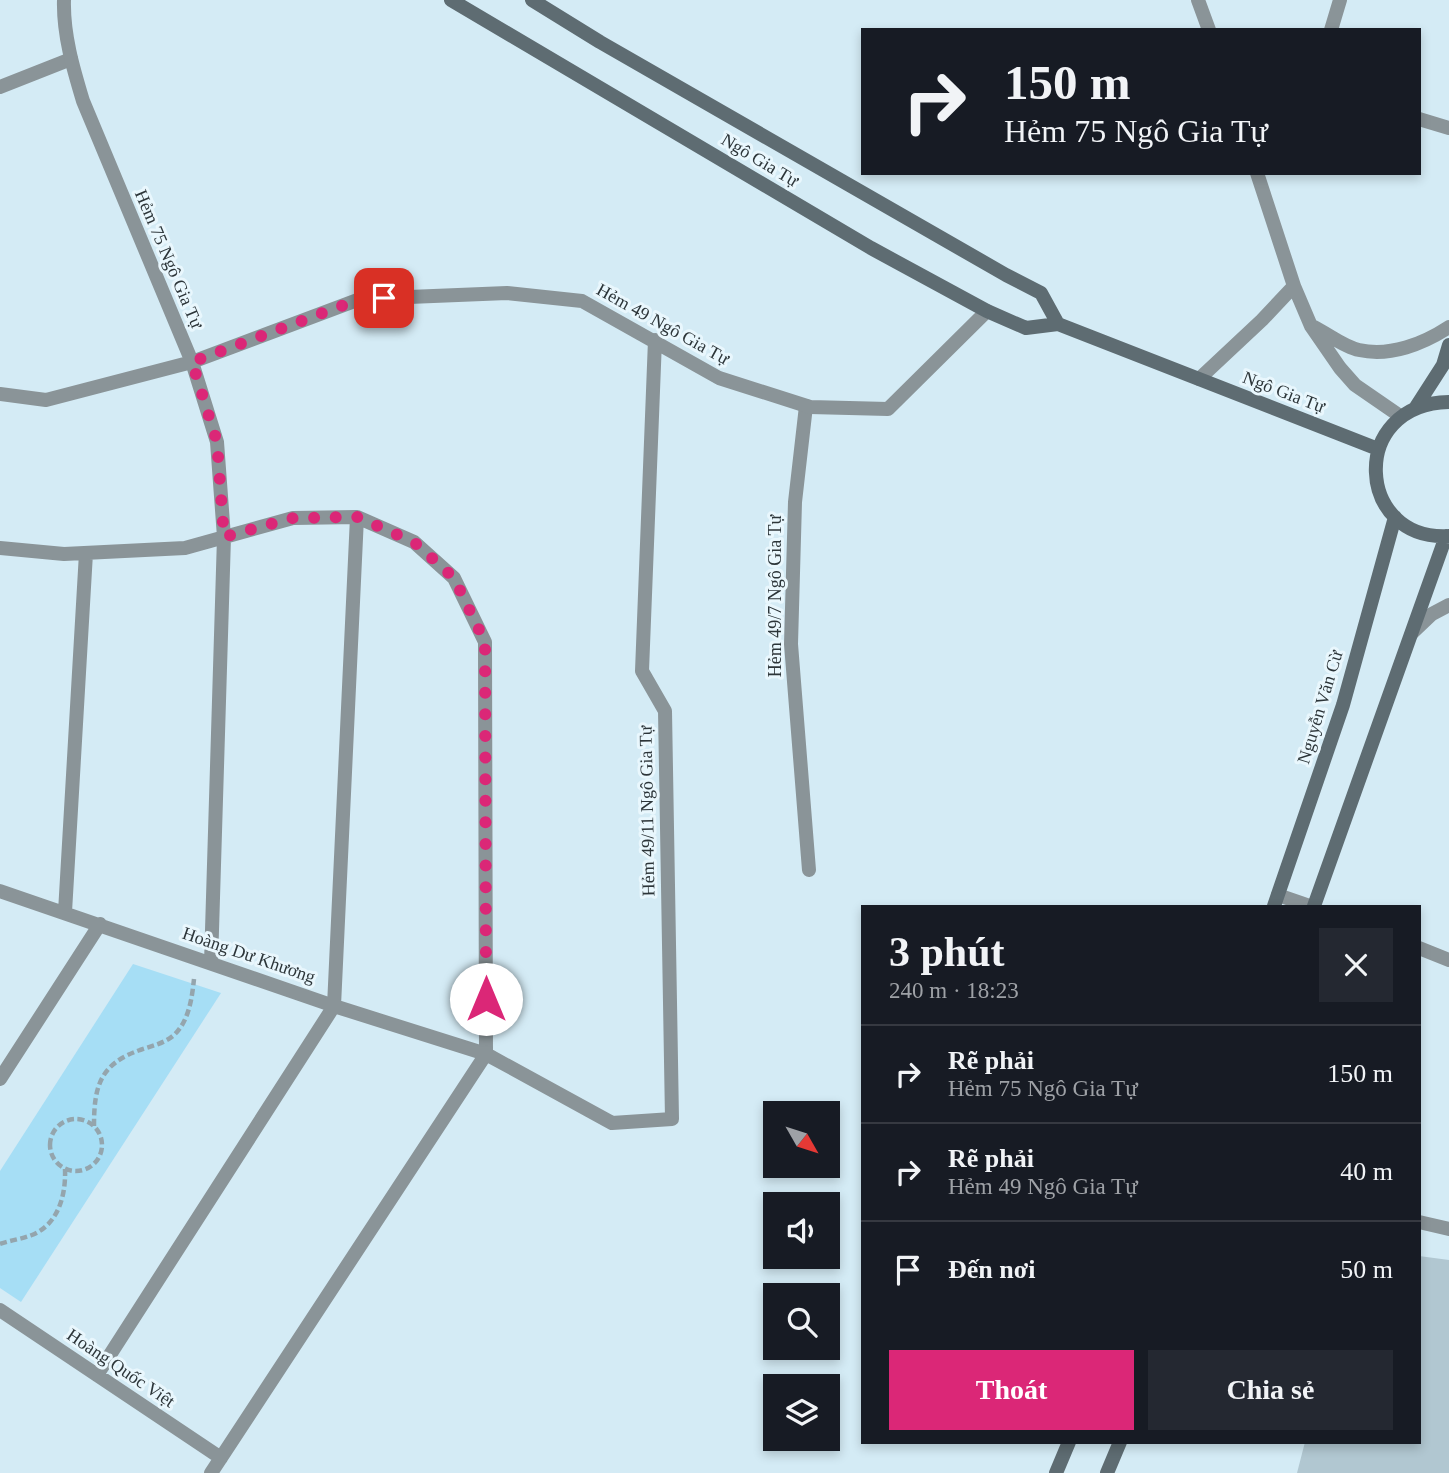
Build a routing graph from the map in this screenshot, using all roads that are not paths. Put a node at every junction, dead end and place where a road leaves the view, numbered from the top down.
1 (64, 0) edge
2 (451, 0) edge
3 (532, 0) edge
4 (1198, 0) edge
5 (1340, 0) edge
6 (1208, 28) edge
7 (1332, 28) edge
8 (71, 60) junction
9 (0, 87) edge
10 (1421, 120) edge
11 (1449, 128) edge
12 (1258, 175) edge
13 (1294, 286) junction
14 (987, 311) junction
15 (1058, 324) junction
16 (1311, 326) junction
17 (1449, 327) edge
18 (655, 340) junction
19 (1449, 345) edge
20 (192, 362) junction
21 (1199, 379) junction
22 (0, 394) edge
23 (1449, 402) edge
24 (806, 406) junction
25 (1416, 407) junction
26 (1401, 416) junction
27 (1378, 449) junction
28 (357, 517) junction
29 (1395, 517) junction
30 (1448, 536) edge
31 (224, 537) junction
32 (0, 548) edge
33 (86, 553) junction
34 (1449, 605) edge
35 (1412, 633) junction
36 (809, 870) dead end
37 (0, 891) edge
38 (1276, 901) edge
39 (1305, 905) edge
40 (1312, 905) edge
41 (65, 912) junction
42 (100, 924) junction
43 (1421, 949) edge
44 (204, 960) junction
45 (1449, 960) edge
46 (334, 1006) junction
47 (486, 1054) junction
48 (0, 1079) edge
49 (672, 1119) joint
50 (1421, 1222) edge
51 (1449, 1229) edge
52 (0, 1310) edge
53 (97, 1375) junction
54 (1068, 1444) edge
55 (1119, 1444) edge
56 (221, 1458) junction
57 (211, 1473) edge
58 (1056, 1473) edge
59 (1107, 1473) edge

1 - 8 street, Hẻm 75 Ngô Gia Tự
2 - 14 main road, Ngô Gia Tự
3 - 15 main road, Ngô Gia Tự
4 - 6 street
5 - 7 street
8 - 9 street
8 - 20 street, Hẻm 75 Ngô Gia Tự
10 - 11 street
12 - 13 street
13 - 16 street
13 - 21 street
14 - 15 main road, Ngô Gia Tự
14 - 24 street, Hẻm 49 Ngô Gia Tự
15 - 21 main road, Ngô Gia Tự
16 - 17 street
16 - 26 street
18 - 20 street, Hẻm 49 Ngô Gia Tự
18 - 24 street, Hẻm 49 Ngô Gia Tự
18 - 49 street, Hẻm 49/11 Ngô Gia Tự
19 - 25 main road
20 - 22 street, Hẻm 49 Ngô Gia Tự
20 - 31 street, Hẻm 75 Ngô Gia Tự
21 - 27 main road, Ngô Gia Tự
23 - 25 main road
24 - 36 street, Hẻm 49/7 Ngô Gia Tự
25 - 26 main road
26 - 27 main road
27 - 29 main road
28 - 31 street
28 - 46 street
28 - 47 street
29 - 30 main road
29 - 38 main road, Nguyễn Văn Cừ
30 - 35 main road
31 - 33 street
31 - 44 street, Hẻm 75 Ngô Gia Tự
32 - 33 street
33 - 41 street
34 - 35 street
35 - 40 main road
37 - 41 street, Hoàng Dư Khương
38 - 39 street
41 - 42 street, Hoàng Dư Khương
42 - 44 street, Hoàng Dư Khương
42 - 48 street
43 - 45 street
44 - 46 street, Hoàng Dư Khương
46 - 47 street, Hoàng Dư Khương
46 - 53 street
47 - 49 street, Hoàng Dư Khương
47 - 56 street
50 - 51 street
52 - 53 street, Hoàng Quốc Việt
53 - 56 street, Hoàng Quốc Việt
54 - 58 main road
55 - 59 main road
56 - 57 street

